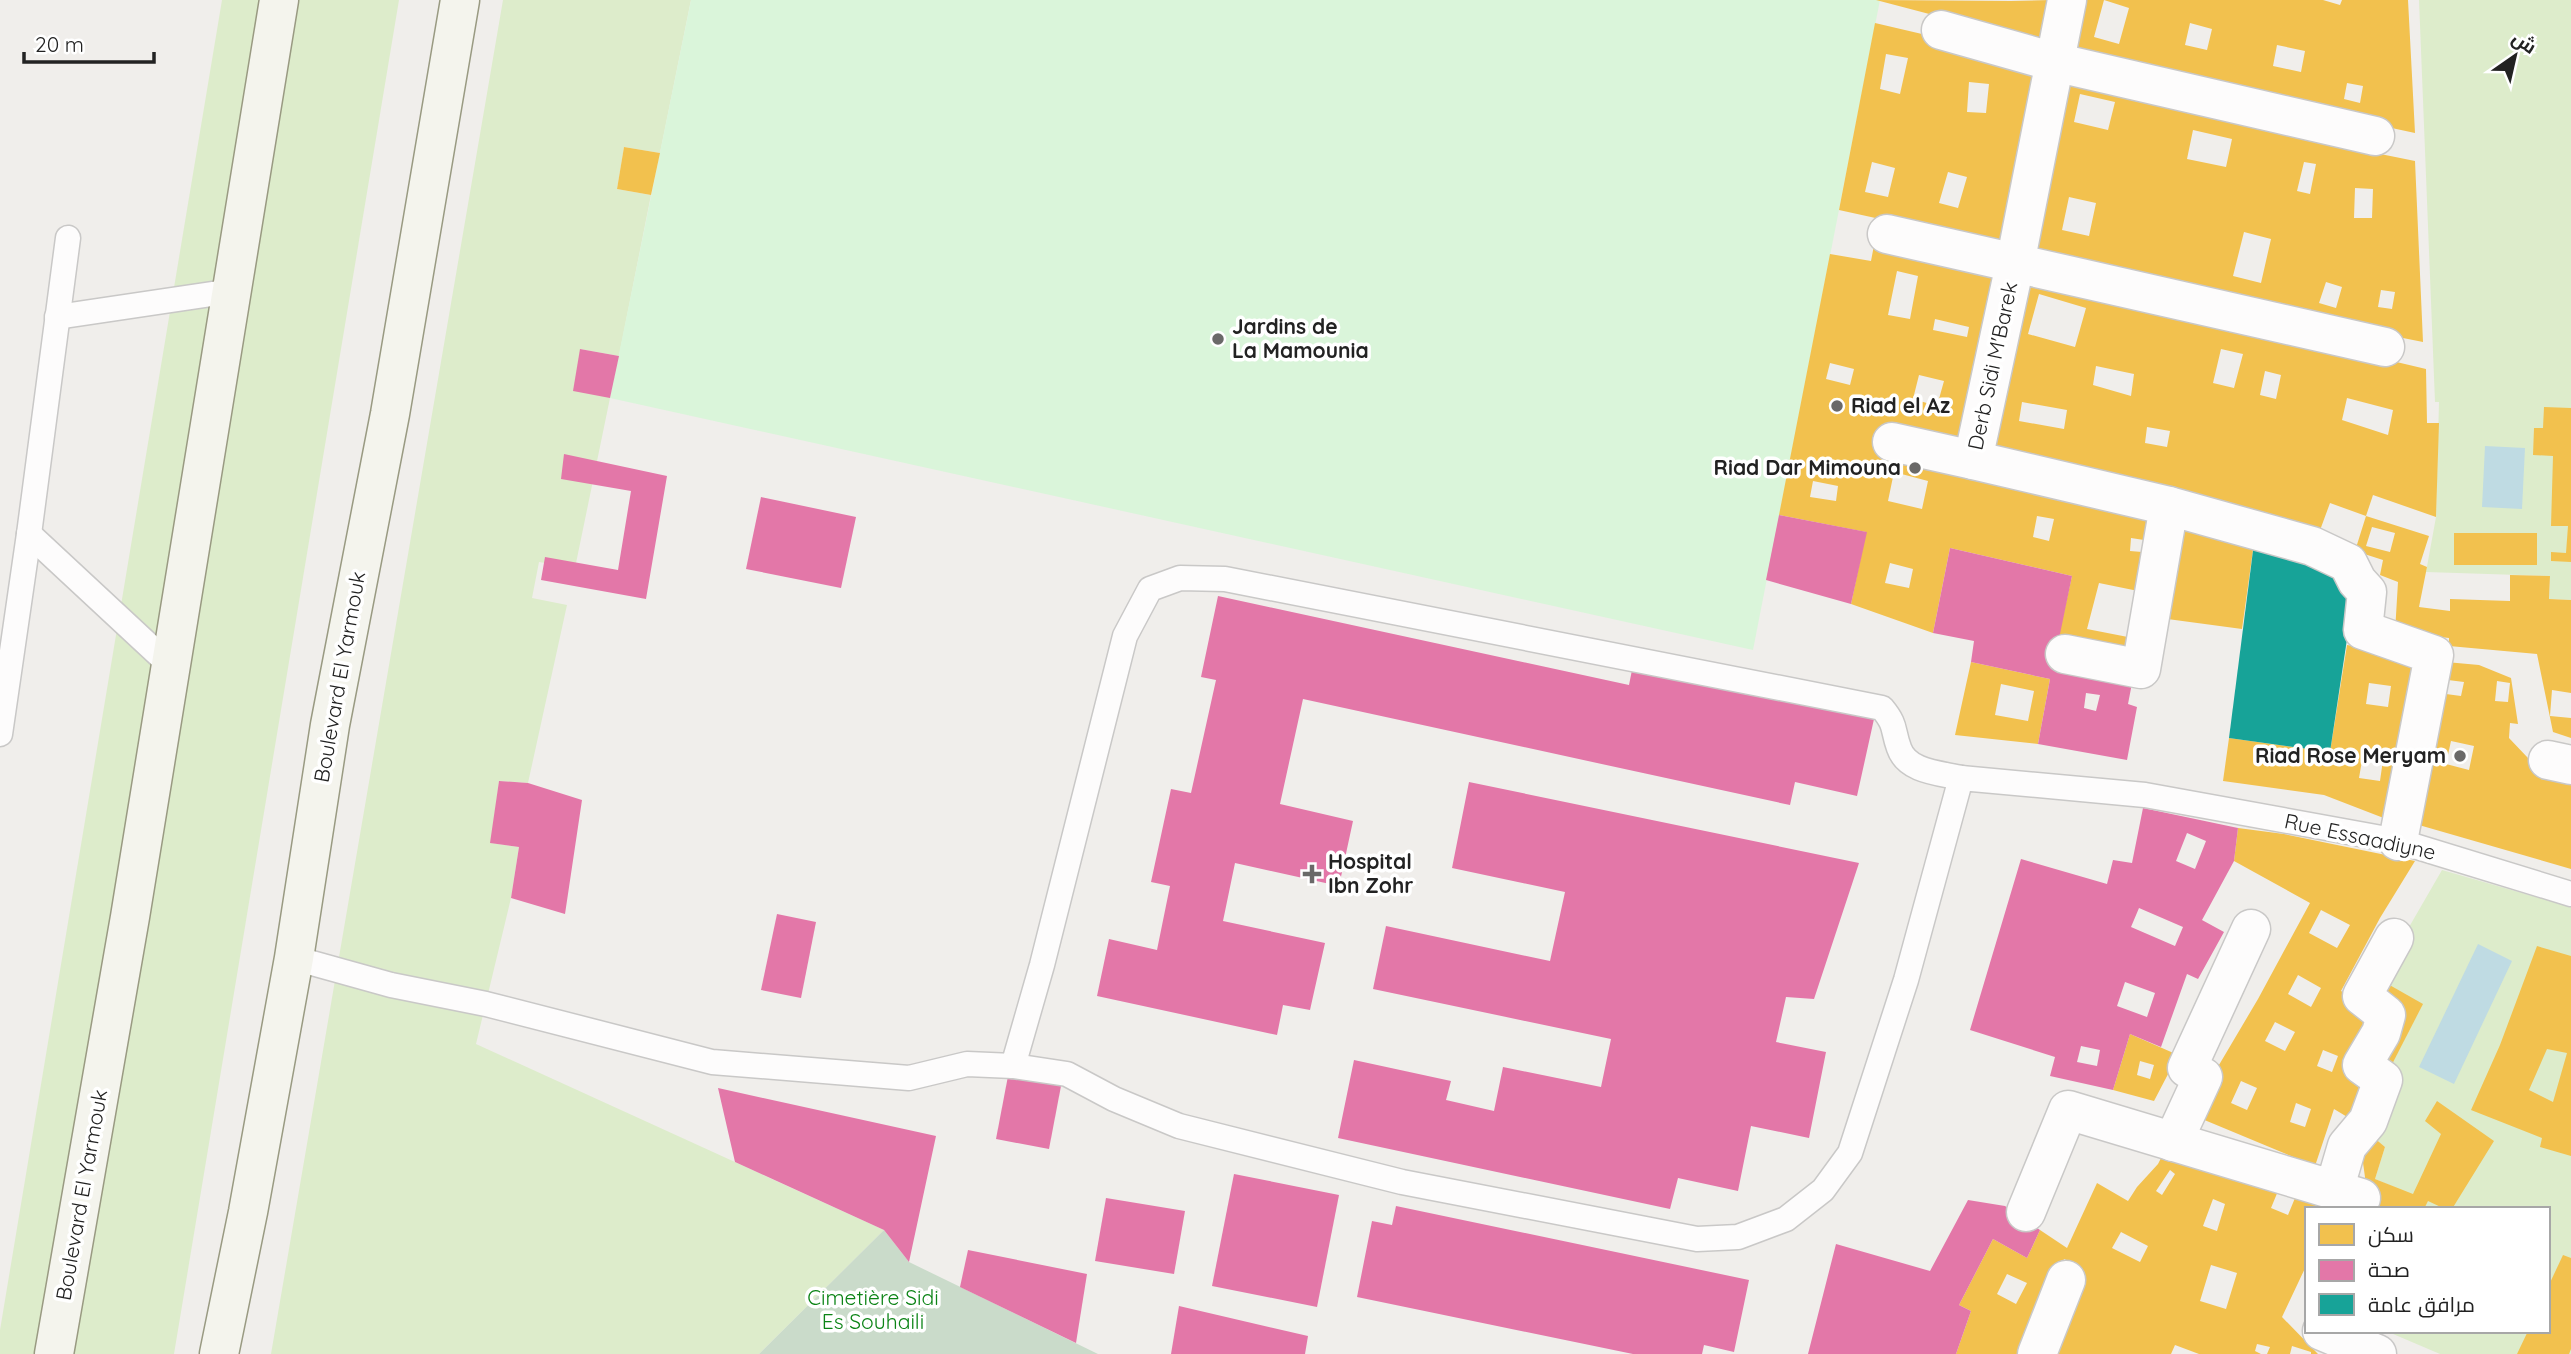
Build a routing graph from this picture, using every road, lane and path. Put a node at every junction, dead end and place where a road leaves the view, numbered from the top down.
1 (279, 0) edge
2 (460, 0) edge
3 (2067, 0) edge
4 (1941, 30) dead end
5 (2054, 62) junction
6 (2375, 136) dead end
7 (1887, 234) dead end
8 (68, 238) dead end
9 (2015, 264) junction
10 (232, 291) junction
11 (57, 317) junction
12 (2385, 347) dead end
13 (1892, 442) dead end
14 (1973, 460) junction
15 (2169, 506) junction
16 (29, 534) junction
17 (2065, 654) dead end
18 (171, 666) junction
19 (0, 734) edge
20 (1961, 778) junction
21 (2398, 841) junction
22 (2571, 894) edge
23 (2252, 929) dead end
24 (2394, 938) dead end
25 (294, 958) junction
26 (1013, 1066) junction
27 (2173, 1142) junction
28 (2345, 1199) edge
29 (2026, 1212) dead end
30 (2066, 1280) dead end
31 (2305, 1312) edge
32 (2305, 1324) edge
33 (2327, 1333) edge
34 (54, 1354) edge
35 (219, 1354) edge
36 (2037, 1354) edge
37 (2377, 1354) edge

1 - 10 main road, Boulevard El Yarmouk
2 - 25 main road, Boulevard El Yarmouk
3 - 5 street, Derb Sidi M'Barek
4 - 5 street
5 - 6 street
5 - 9 street, Derb Sidi M'Barek
7 - 9 street
8 - 11 lane
9 - 12 street
9 - 14 street, Derb Sidi M'Barek
10 - 11 lane
10 - 18 main road, Boulevard El Yarmouk
11 - 16 lane
13 - 14 street
14 - 15 street, Derb Sidi M'Barek
15 - 17 street
15 - 21 street, Derb Sidi M'Barek
16 - 18 lane
16 - 19 lane
18 - 34 main road, Boulevard El Yarmouk
20 - 21 lane, Rue Essaadiyne
20 - 26 lane
20 - 26 lane, Rue Essaadiyne
21 - 22 lane, Rue Essaadiyne
23 - 27 street
24 - 28 street
25 - 26 lane
25 - 35 main road, Boulevard El Yarmouk
27 - 28 street
27 - 29 street
30 - 36 street
31 - 32 street
33 - 37 street

